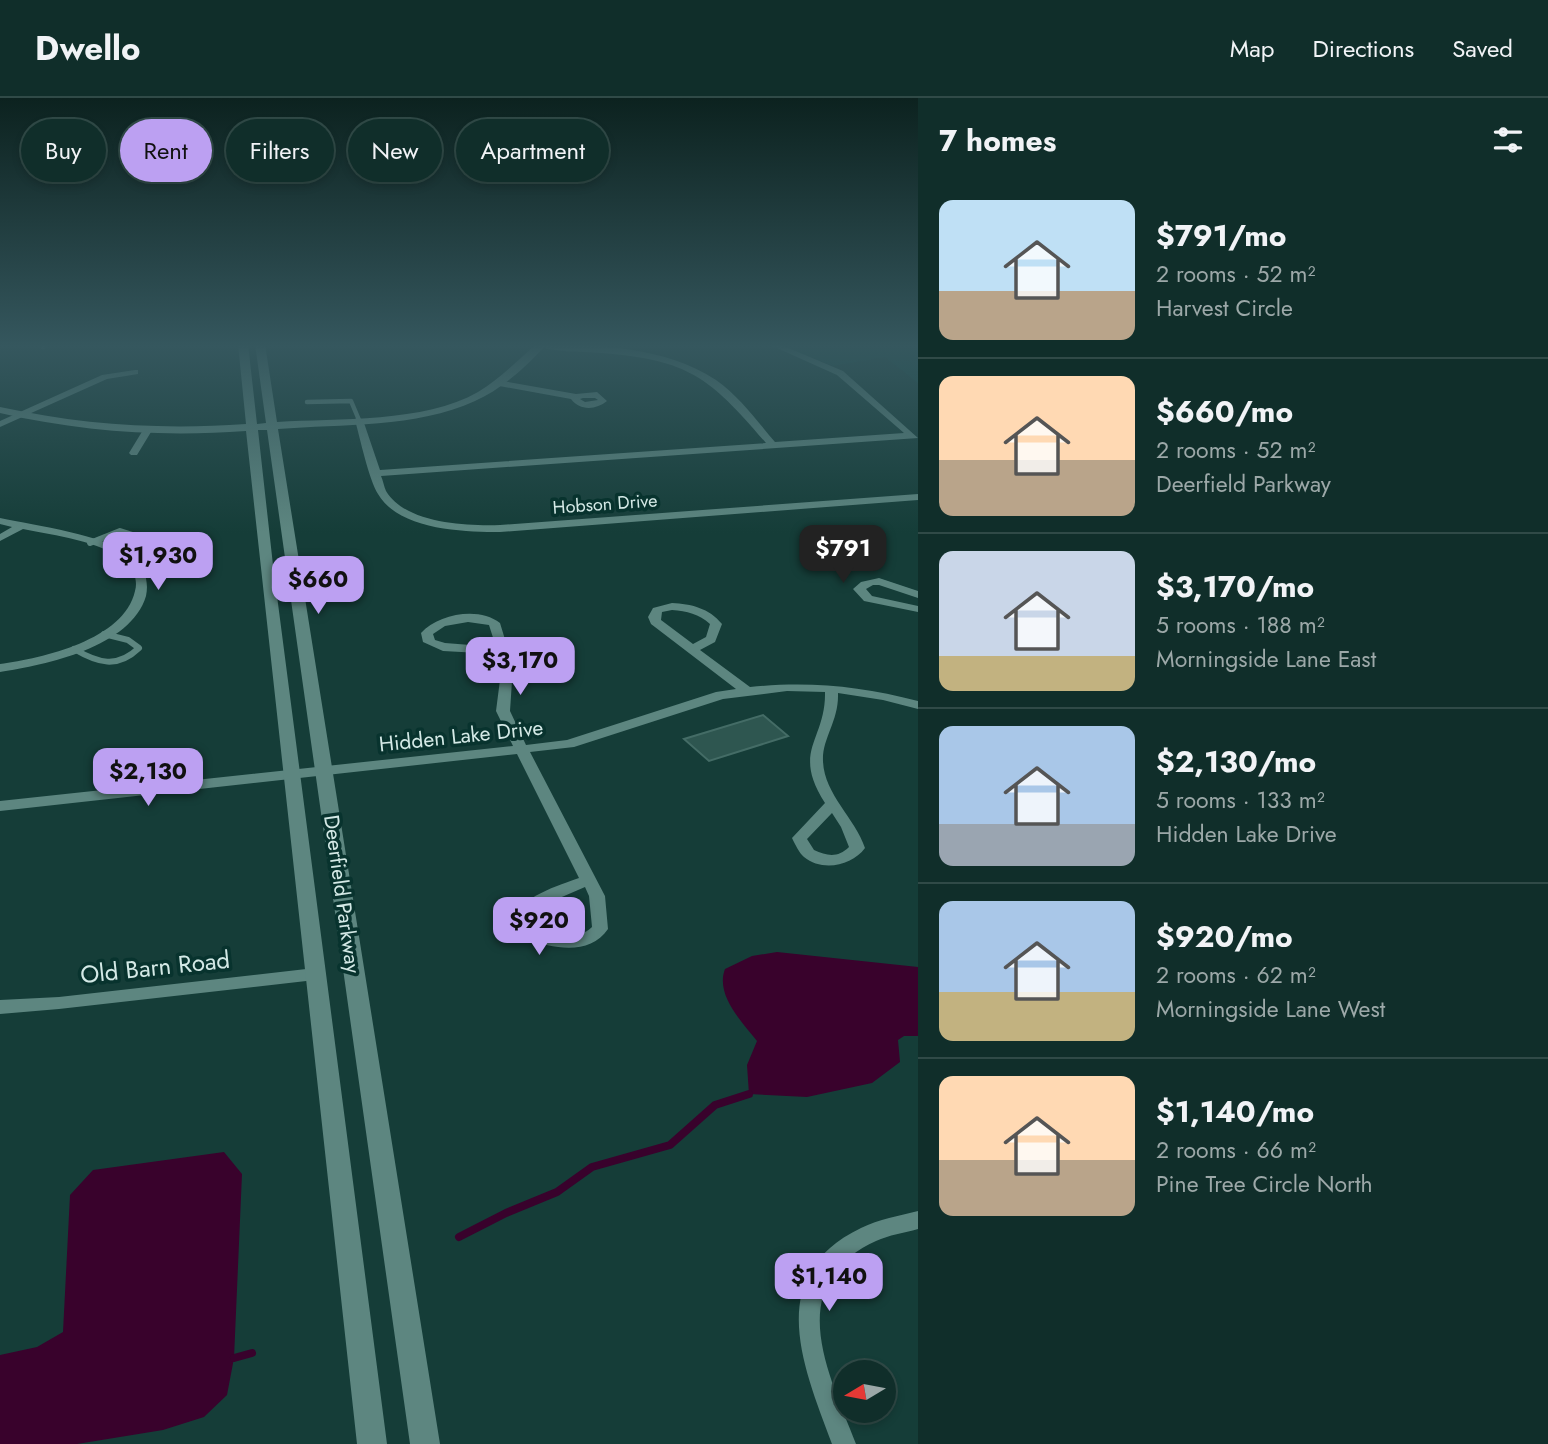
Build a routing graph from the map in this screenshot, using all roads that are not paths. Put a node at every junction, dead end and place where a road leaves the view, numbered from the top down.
1 (38, 407) edge
2 (250, 407) edge
3 (268, 407) edge
4 (353, 407) edge
5 (447, 407) edge
6 (737, 407) edge
7 (880, 407) edge
8 (0, 410) edge
9 (19, 415) junction
10 (359, 420) junction
11 (0, 424) edge
12 (271, 426) junction
13 (252, 427) junction
14 (146, 432) junction
15 (915, 437) edge
16 (772, 444) junction
17 (134, 453) dead end
18 (376, 473) junction
19 (918, 497) edge
20 (0, 521) edge
21 (21, 526) junction
22 (0, 538) edge
23 (89, 543) junction
24 (118, 552) junction
25 (918, 595) edge
26 (918, 609) edge
27 (104, 634) junction
28 (74, 649) junction
29 (692, 649) junction
30 (502, 651) junction
31 (0, 668) edge
32 (831, 688) junction
33 (747, 691) junction
34 (918, 705) edge
35 (522, 751) junction
36 (324, 771) junction
37 (292, 774) junction
38 (831, 805) dead end
39 (0, 806) edge
40 (589, 880) junction
41 (315, 974) junction
42 (0, 1007) edge
43 (918, 1220) edge
44 (372, 1444) edge
45 (425, 1444) edge
46 (844, 1444) edge

1 - 9 street
2 - 13 main road, Deerfield Parkway
3 - 12 main road, Deerfield Parkway
4 - 10 lane
5 - 10 main road
6 - 16 street
7 - 15 street
8 - 9 main road
9 - 11 street
9 - 14 main road
10 - 12 main road
10 - 18 street, Hobson Drive
12 - 13 main road
12 - 36 main road, Deerfield Parkway
13 - 14 main road
13 - 37 main road, Deerfield Parkway
14 - 17 street
15 - 16 street
16 - 18 street
18 - 19 street, Hobson Drive
20 - 21 street
21 - 22 street
21 - 23 street
23 - 24 street
23 - 24 lane
24 - 27 street
25 - 26 street
27 - 28 street
27 - 28 lane
28 - 31 street
29 - 29 street
29 - 33 street
30 - 30 street
30 - 35 street
32 - 33 street, Hidden Lake Drive
32 - 34 street, Hidden Lake Drive
32 - 38 street
33 - 35 street, Hidden Lake Drive
35 - 36 street, Hidden Lake Drive
35 - 40 street
36 - 37 street, Hidden Lake Drive
36 - 45 main road, Deerfield Parkway
37 - 39 street, Hidden Lake Drive
37 - 41 main road, Deerfield Parkway
40 - 40 street
41 - 42 street, Old Barn Road
41 - 44 main road, Deerfield Parkway
43 - 46 street

